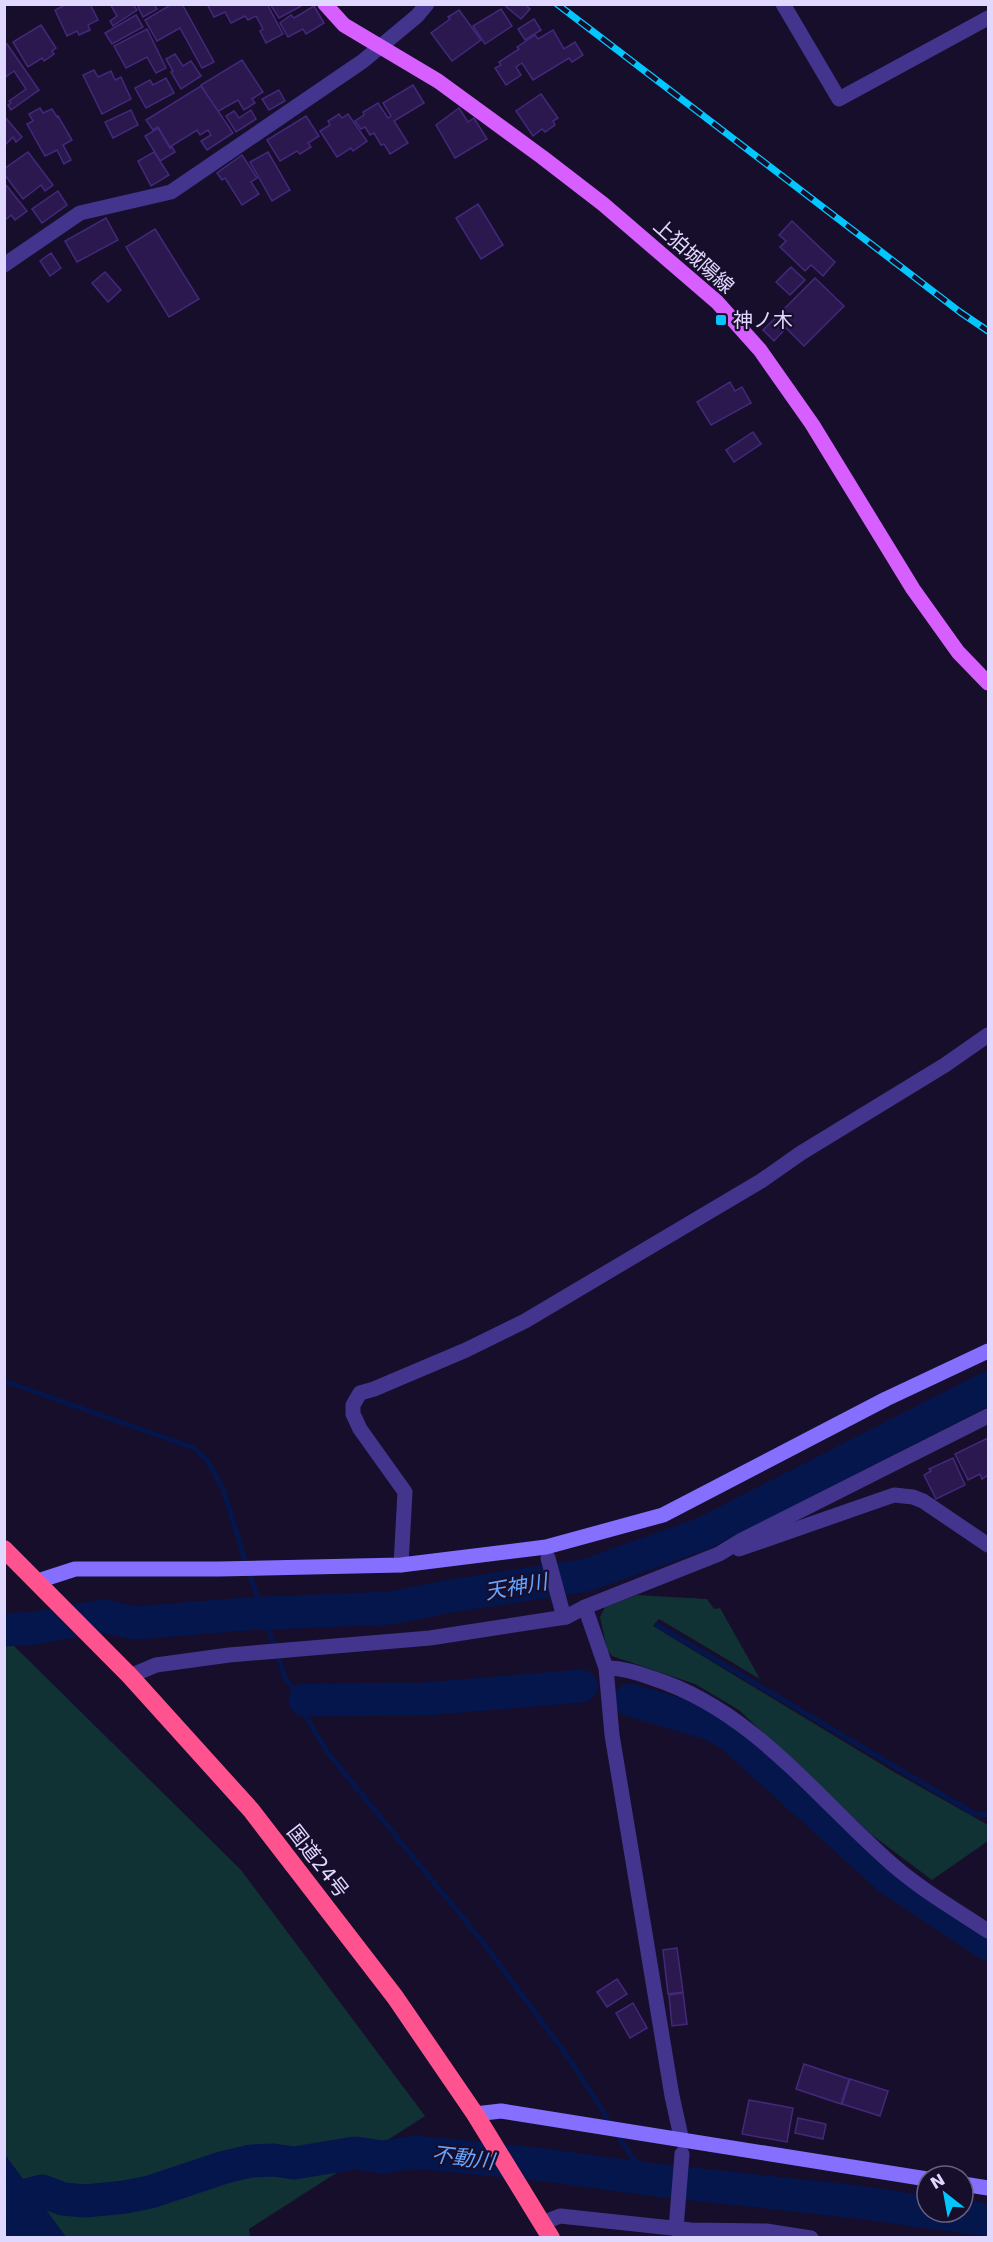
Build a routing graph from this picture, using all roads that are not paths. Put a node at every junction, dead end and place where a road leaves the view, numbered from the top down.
1 (325, 4) edge
2 (427, 4) edge
3 (783, 4) edge
4 (988, 18) edge
5 (379, 47) junction
6 (4, 265) edge
7 (988, 683) edge
8 (988, 1035) edge
9 (988, 1351) edge
10 (988, 1416) edge
11 (988, 1545) edge
12 (4, 1549) edge
13 (547, 1553) junction
14 (719, 1554) junction
15 (401, 1565) junction
16 (38, 1581) junction
17 (585, 1607) junction
18 (564, 1614) junction
19 (606, 1668) junction
20 (130, 1676) junction
21 (988, 1931) edge
22 (479, 2120) junction
23 (682, 2148) junction
24 (915, 2177) edge
25 (685, 2228) edge
26 (546, 2230) edge
27 (811, 2238) edge

1 - 5 main road, 上狛城陽線
2 - 5 street
3 - 4 street
5 - 6 street
5 - 7 main road, 上狛城陽線
8 - 15 street
9 - 13 street
10 - 14 street
11 - 14 street
12 - 16 highway, 国道24号
13 - 15 street
13 - 18 street
14 - 17 street
15 - 16 street
16 - 20 highway, 国道24号
17 - 18 street
17 - 19 street
18 - 20 street
19 - 21 street
19 - 23 street
20 - 22 highway, 国道24号
22 - 23 street
22 - 26 highway, 国道24号
23 - 24 street
23 - 25 street
25 - 26 street
25 - 27 street

